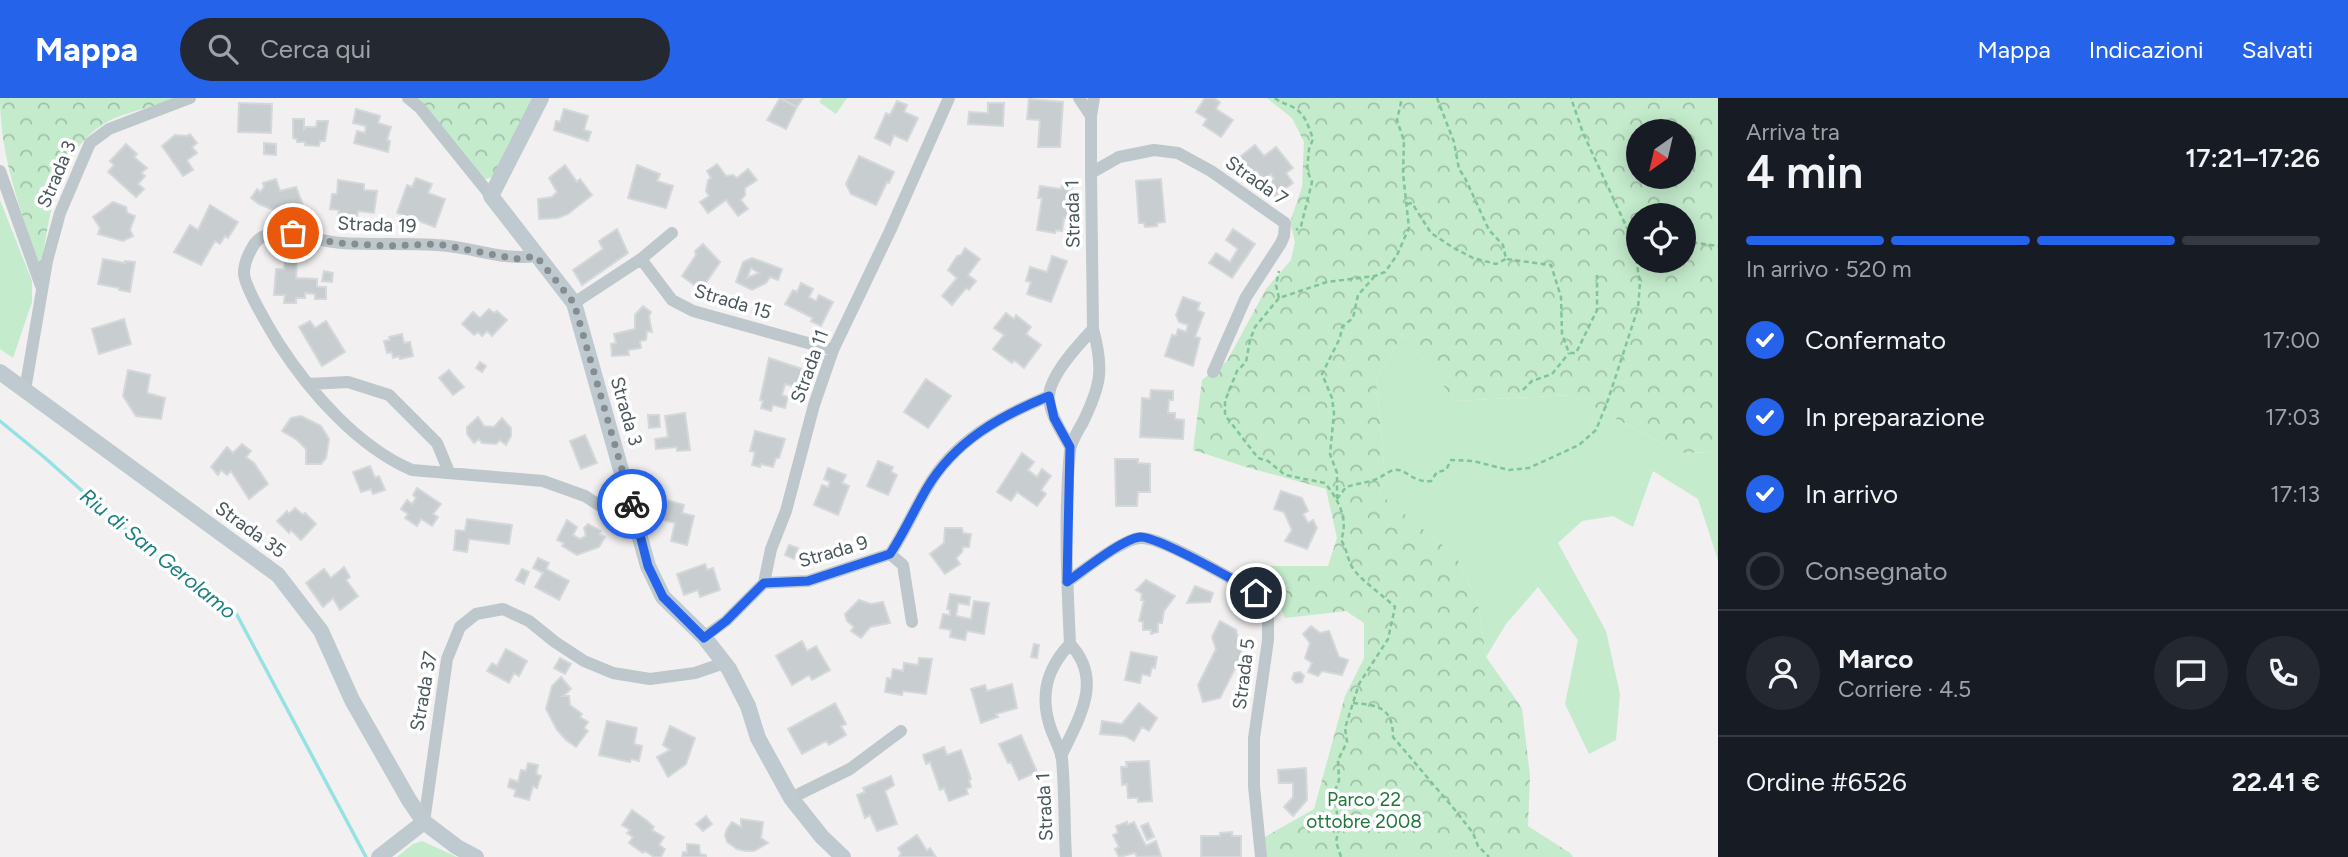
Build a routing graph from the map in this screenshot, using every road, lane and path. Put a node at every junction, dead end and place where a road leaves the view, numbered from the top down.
1 (190, 98) edge
2 (408, 98) edge
3 (541, 98) edge
4 (949, 98) edge
5 (1079, 98) edge
6 (1094, 98) edge
7 (1275, 98) edge
8 (1402, 98) edge
9 (1437, 98) edge
10 (1571, 98) edge
11 (1091, 116) junction
12 (0, 171) edge
13 (1091, 173) junction
14 (491, 196) junction
15 (1407, 204) junction
16 (1626, 226) edge
17 (672, 233) dead end
18 (1281, 243) junction
19 (1696, 243) edge
20 (1718, 246) edge
21 (536, 256) junction
22 (640, 259) junction
23 (1506, 259) junction
24 (1638, 273) edge
25 (1597, 275) dead end
26 (1374, 276) junction
27 (41, 286) junction
28 (574, 303) junction
29 (1093, 330) junction
30 (834, 350) junction
31 (1569, 353) junction
32 (0, 372) edge
33 (1213, 372) dead end
34 (309, 384) junction
35 (25, 390) junction
36 (1523, 390) dead end
37 (1049, 396) junction
38 (1070, 447) junction
39 (449, 472) junction
40 (1337, 499) junction
41 (640, 532) junction
42 (890, 554) junction
43 (1067, 582) junction
44 (764, 583) junction
45 (912, 622) dead end
46 (704, 638) junction
47 (1070, 644) junction
48 (724, 663) junction
49 (1353, 703) junction
50 (901, 731) dead end
51 (1061, 756) junction
52 (791, 798) junction
53 (424, 822) junction
54 (379, 857) edge
55 (476, 857) edge
56 (842, 857) edge
57 (1066, 857) edge
58 (1261, 857) edge
59 (1341, 857) edge
60 (1489, 857) edge

1 - 27 street, Strada 3
2 - 14 street, Strada 3
3 - 14 street
4 - 30 street, Strada 11
5 - 11 street
6 - 11 street, Strada 1
7 - 18 path
8 - 15 path
9 - 23 path
10 - 16 path
11 - 13 street, Strada 1
12 - 27 street
13 - 18 street, Strada 7
13 - 29 street, Strada 1
14 - 21 street, Strada 3
15 - 23 path
15 - 26 path
17 - 22 street
18 - 33 street
19 - 20 path
21 - 28 street, Strada 3
21 - 34 street, Strada 19
22 - 28 street
22 - 30 street, Strada 15
23 - 31 path
24 - 40 path
25 - 31 path
26 - 40 path
26 - 40 path
27 - 35 street, Strada 3
28 - 41 street, Strada 3
29 - 37 street
29 - 38 street, Strada 1
30 - 44 street, Strada 11
31 - 36 path
32 - 35 street, Strada 35
34 - 39 street, Strada 19
34 - 39 street
35 - 53 street, Strada 35
37 - 38 street, Strada 1
37 - 42 street, Strada 9
38 - 43 street, Strada 1
39 - 41 street, Strada 19
40 - 49 path
41 - 46 street, Strada 3
42 - 44 street, Strada 9
42 - 45 street
43 - 47 street, Strada 1
43 - 58 street, Strada 5
44 - 46 street
46 - 48 street, Strada 3
47 - 51 street, Strada 1
47 - 51 street, Strada 1
48 - 52 street, Strada 3
48 - 53 street, Strada 37
49 - 59 path
49 - 60 path
50 - 52 street
51 - 57 street, Strada 1
52 - 56 street, Strada 3
53 - 54 street
53 - 55 street

